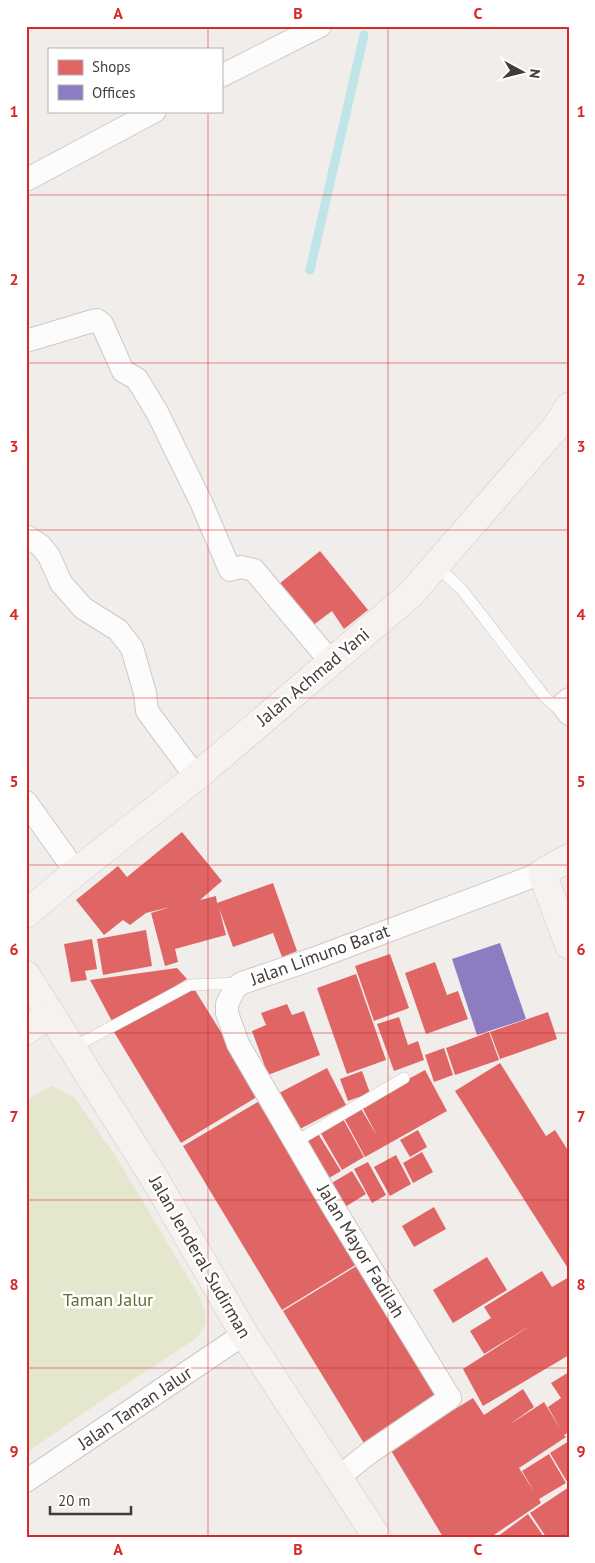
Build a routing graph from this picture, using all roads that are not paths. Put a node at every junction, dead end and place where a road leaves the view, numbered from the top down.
1 (320, 26) edge
2 (222, 75) edge
3 (152, 112) edge
4 (26, 180) edge
5 (26, 341) edge
6 (569, 407) edge
7 (26, 536) edge
8 (436, 565) junction
9 (331, 662) junction
10 (567, 706) edge
11 (196, 777) junction
12 (26, 802) edge
13 (569, 858) edge
14 (76, 872) junction
15 (542, 873) junction
16 (26, 914) edge
17 (569, 945) edge
18 (26, 974) edge
19 (242, 983) junction
20 (50, 1013) junction
21 (26, 1031) edge
22 (72, 1048) junction
23 (404, 1078) dead end
24 (295, 1142) junction
25 (244, 1334) junction
26 (339, 1477) junction
27 (26, 1481) edge
28 (377, 1537) edge

1 - 2 street
3 - 4 street
5 - 9 street
6 - 8 street, Jalan Achmad Yani
7 - 11 street
8 - 9 street, Jalan Achmad Yani
8 - 10 lane
9 - 11 street, Jalan Achmad Yani
11 - 14 street, Jalan Achmad Yani
12 - 14 street
13 - 15 street, Jalan Limuno Barat
14 - 16 street, Jalan Achmad Yani
15 - 17 street
15 - 19 street, Jalan Limuno Barat
18 - 20 street, Jalan Jenderal Sudirman
19 - 22 lane, Jalan Limuno Barat
19 - 24 street, Jalan Mayor Fadilah
20 - 21 street
20 - 22 street, Jalan Jenderal Sudirman
22 - 25 street, Jalan Jenderal Sudirman
23 - 24 lane
24 - 26 street, Jalan Mayor Fadilah
25 - 26 street, Jalan Jenderal Sudirman
25 - 27 street, Jalan Taman Jalur
26 - 28 street, Jalan Jenderal Sudirman

